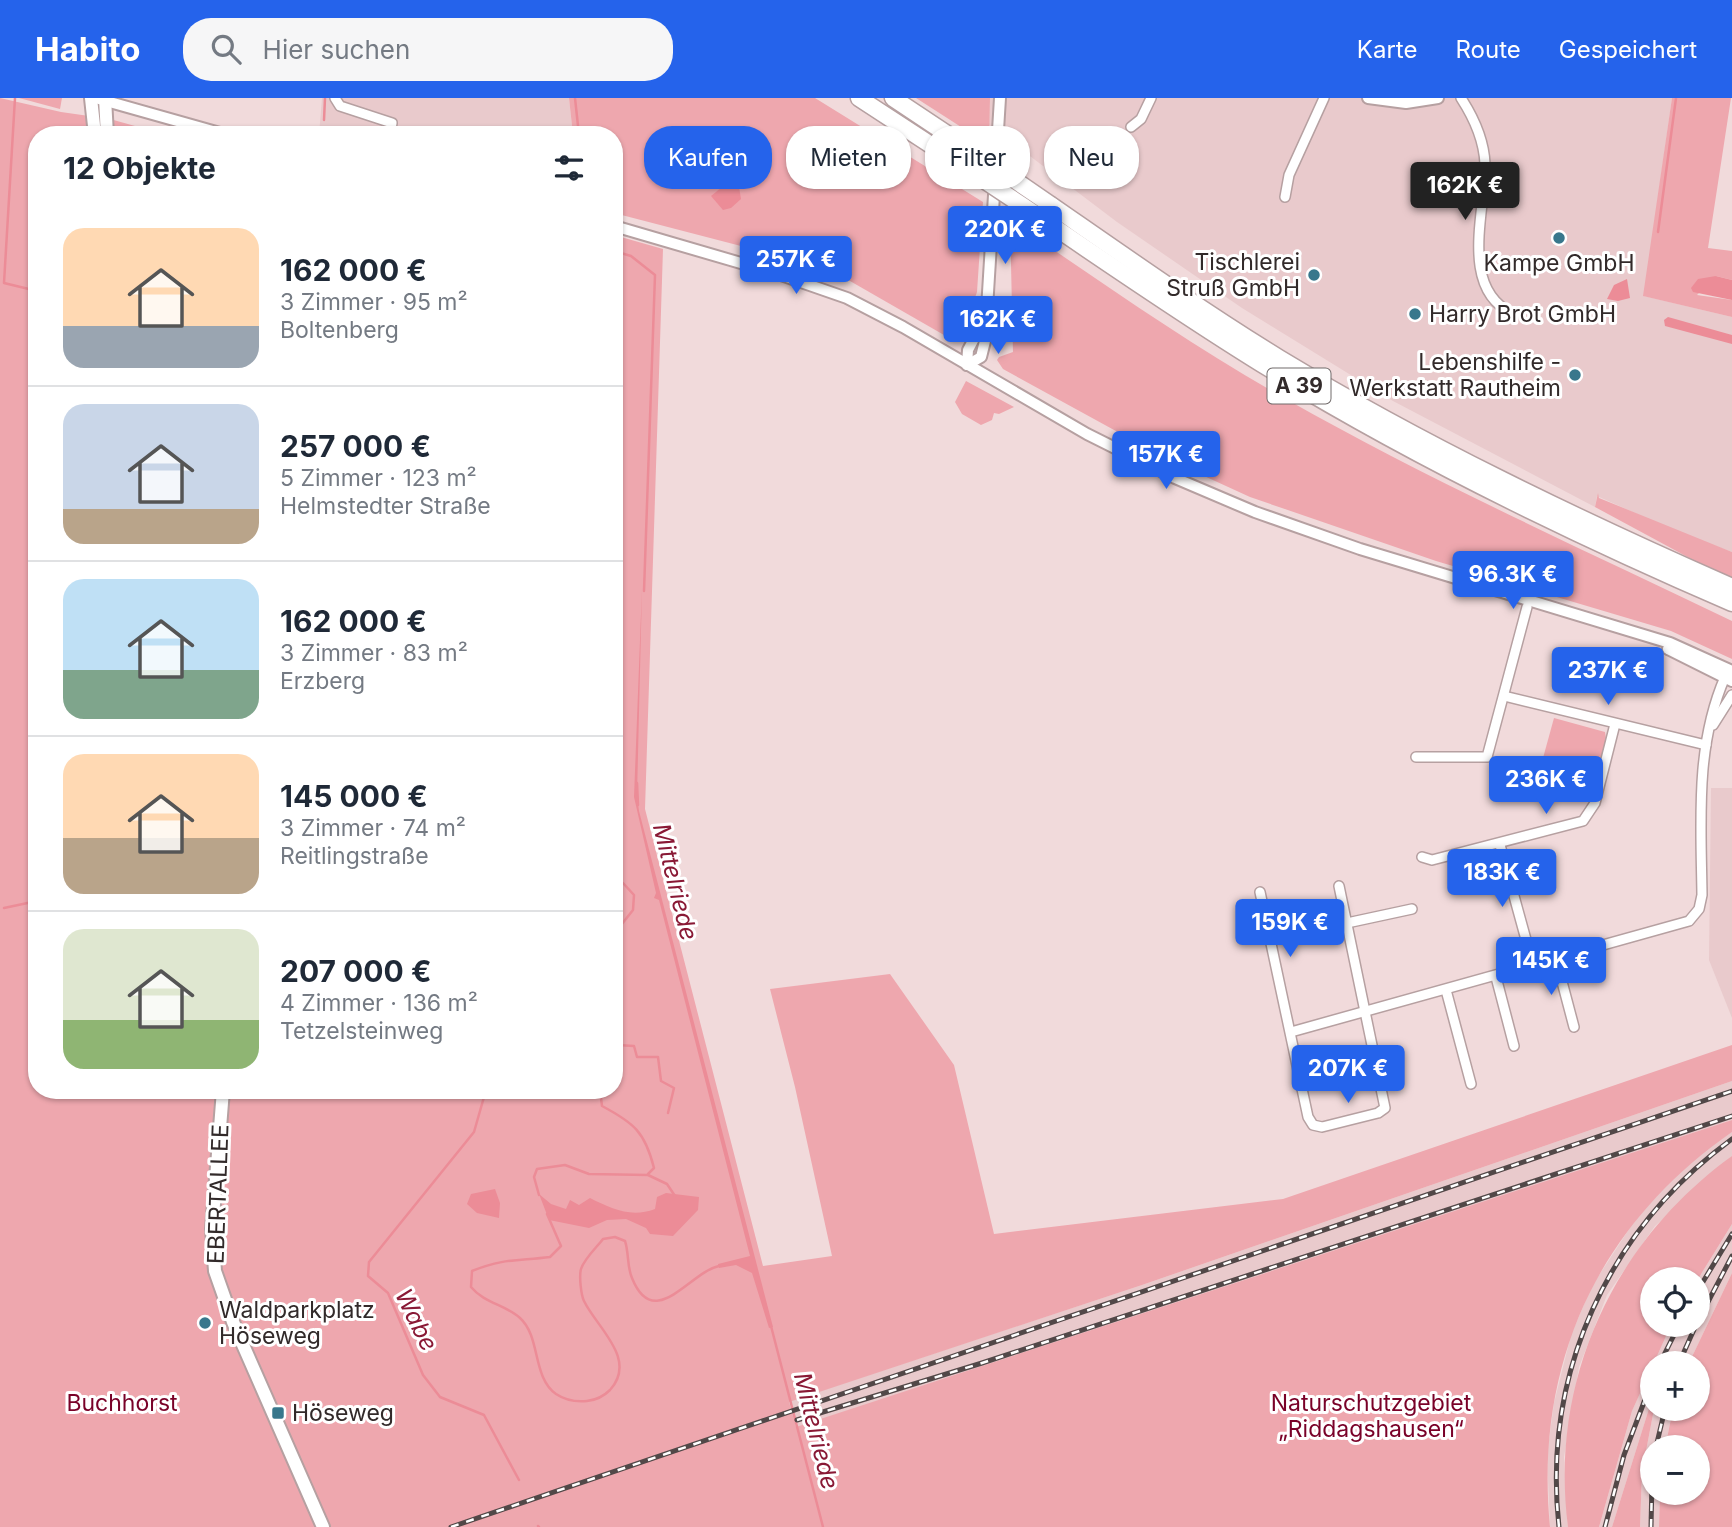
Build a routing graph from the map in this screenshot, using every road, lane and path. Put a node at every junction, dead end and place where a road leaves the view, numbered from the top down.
1 (335, 98) edge
2 (859, 98) edge
3 (893, 98) edge
4 (999, 98) edge
5 (1151, 98) edge
6 (1324, 98) edge
7 (1368, 98) edge
8 (1438, 98) edge
9 (1461, 98) edge
10 (99, 99) edge
11 (96, 126) edge
12 (105, 126) edge
13 (195, 126) edge
14 (392, 126) edge
15 (1132, 126) edge
16 (1285, 197) dead end
17 (1047, 213) junction
18 (623, 229) edge
19 (1513, 314) dead end
20 (967, 365) junction
21 (1732, 587) edge
22 (1732, 603) edge
23 (1527, 607) dead end
24 (1730, 676) edge
25 (1504, 695) junction
26 (1732, 695) edge
27 (1615, 724) junction
28 (1710, 730) junction
29 (1706, 745) junction
30 (1416, 757) dead end
31 (1500, 845) junction
32 (1422, 857) dead end
33 (1339, 886) dead end
34 (1260, 892) dead end
35 (1412, 909) dead end
36 (1347, 923) junction
37 (1556, 960) junction
38 (1533, 965) junction
39 (1496, 977) junction
40 (1446, 990) junction
41 (1367, 1012) junction
42 (1574, 1027) dead end
43 (1291, 1032) junction
44 (1514, 1046) dead end
45 (1471, 1084) dead end
46 (222, 1099) edge
47 (323, 1527) edge

1 - 14 street
2 - 17 highway, A 39, bridge
3 - 17 highway, A 39, bridge
4 - 20 street
5 - 15 street
6 - 16 street
7 - 8 street
9 - 19 street
10 - 11 main road
10 - 12 main road
10 - 13 street
17 - 21 highway, A 39
17 - 22 highway, A 39
18 - 20 street
20 - 24 street
23 - 25 street
24 - 28 street
25 - 27 street
25 - 30 street
26 - 28 street
27 - 29 street
27 - 31 street
28 - 29 street
29 - 37 street
31 - 32 street
31 - 38 street
33 - 36 street
34 - 43 street
35 - 36 street
36 - 41 street
37 - 38 street
37 - 42 street
38 - 39 street
39 - 40 street
39 - 44 street
40 - 41 street
40 - 45 street
41 - 43 street
41 - 43 street
46 - 47 main road, EBERTALLEE

